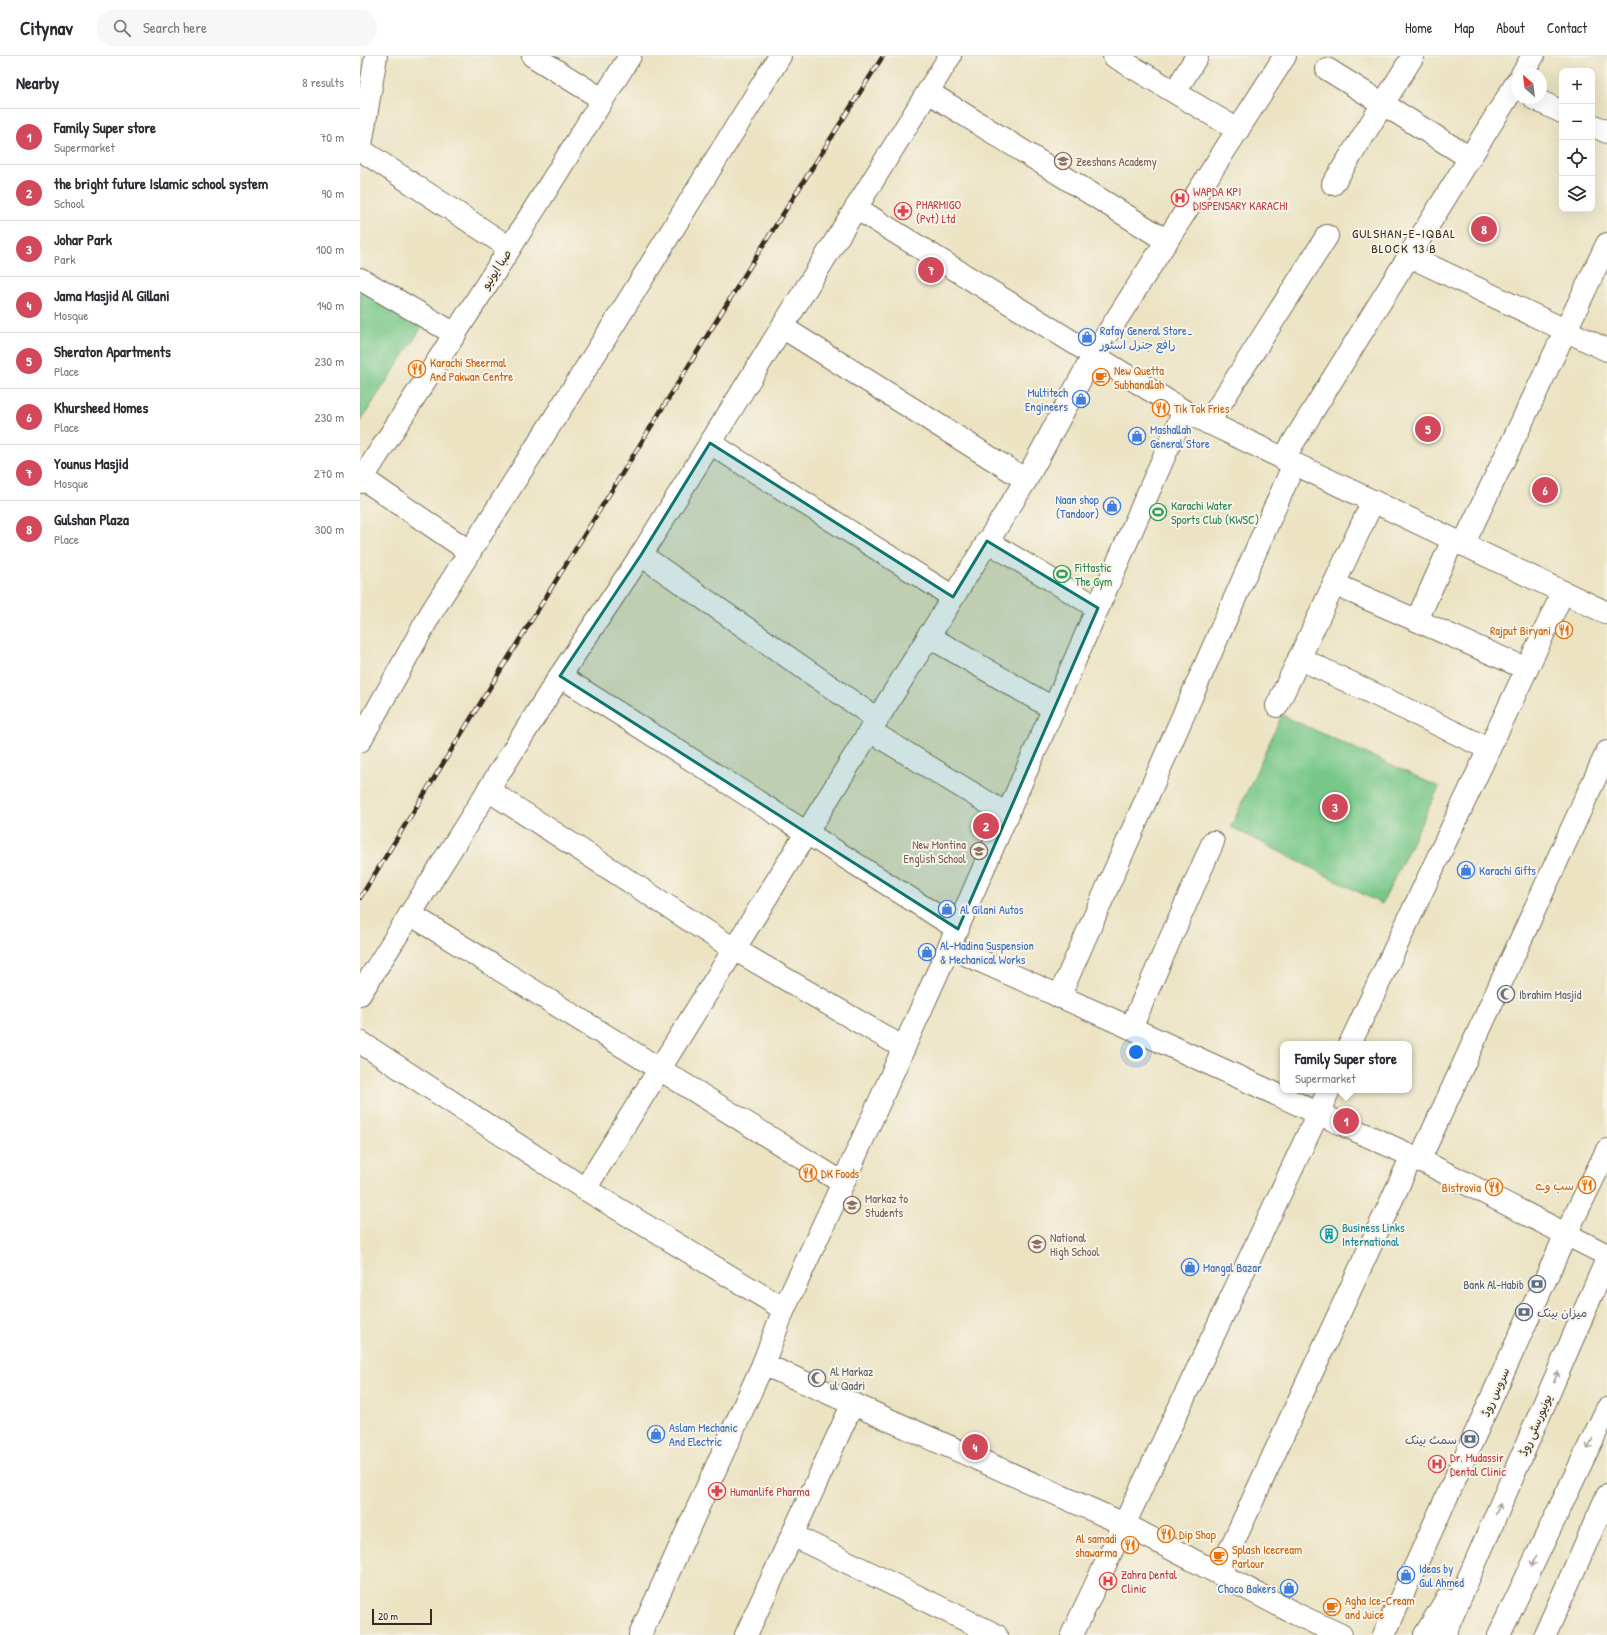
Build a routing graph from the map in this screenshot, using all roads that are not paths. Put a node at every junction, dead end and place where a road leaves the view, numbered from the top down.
1 (376, 56) edge
2 (533, 56) edge
3 (630, 56) edge
4 (780, 56) edge
5 (950, 56) edge
6 (1114, 56) edge
7 (1197, 56) edge
8 (1285, 56) edge
9 (1413, 56) edge
10 (1533, 56) edge
11 (1526, 68) edge
12 (1328, 69) dead end
13 (928, 92) junction
14 (1175, 92) junction
15 (1511, 92) edge
16 (602, 99) junction
17 (1383, 104) junction
18 (1545, 104) edge
19 (1559, 111) edge
20 (1595, 126) edge
21 (1238, 130) junction
22 (1607, 132) edge
23 (360, 150) edge
24 (1470, 158) junction
25 (1333, 184) dead end
26 (856, 208) junction
27 (1327, 236) dead end
28 (1167, 241) junction
29 (1607, 244) edge
30 (510, 248) junction
31 (1409, 256) junction
32 (360, 279) edge
33 (782, 327) junction
34 (1566, 330) junction
35 (455, 334) junction
36 (1607, 350) edge
37 (1093, 356) junction
38 (1184, 412) junction
39 (1208, 423) junction
40 (710, 443) junction
41 (1288, 461) junction
42 (361, 480) edge
43 (1026, 480) junction
44 (1373, 501) junction
45 (987, 541) junction
46 (1458, 542) junction
47 (470, 552) junction
48 (641, 555) junction
49 (1334, 584) junction
50 (1563, 592) junction
51 (953, 597) junction
52 (1098, 608) junction
53 (1607, 613) edge
54 (1416, 620) junction
55 (928, 636) junction
56 (1299, 658) junction
57 (1527, 669) junction
58 (560, 676) junction
59 (1276, 706) dead end
60 (1054, 709) junction
61 (874, 725) junction
62 (360, 741) edge
63 (1489, 749) junction
64 (1607, 752) edge
65 (488, 790) junction
66 (1008, 815) junction
67 (806, 833) junction
68 (1214, 842) dead end
69 (410, 914) junction
70 (954, 938) junction
71 (734, 949) junction
72 (360, 994) edge
73 (1059, 997) junction
74 (1131, 1028) junction
75 (1351, 1041) edge
76 (360, 1042) edge
77 (904, 1048) junction
78 (659, 1069) junction
79 (1328, 1093) edge
80 (1318, 1113) junction
81 (1607, 1150) edge
82 (1416, 1158) junction
83 (843, 1183) junction
84 (585, 1189) junction
85 (1566, 1234) junction
86 (1607, 1255) edge
87 (1607, 1259) edge
88 (784, 1309) junction
89 (763, 1364) junction
90 (853, 1403) junction
91 (1607, 1409) edge
92 (1607, 1496) edge
93 (1124, 1524) junction
94 (1490, 1529) junction
95 (792, 1535) junction
96 (1219, 1573) junction
97 (640, 1635) edge
98 (746, 1635) edge
99 (996, 1635) edge
100 (1072, 1635) edge
101 (1341, 1635) edge
102 (1384, 1635) edge
103 (1425, 1635) edge
104 (1444, 1635) edge
105 (1499, 1635) edge
106 (1545, 1635) edge

1 - 23 street
2 - 16 street
3 - 16 street, صبا ایونیو
4 - 47 street
5 - 13 street
6 - 14 street
7 - 14 street
8 - 21 street
9 - 17 street
10 - 11 street
12 - 17 street
13 - 26 street
13 - 28 street
14 - 21 street
15 - 24 street
16 - 30 street, صبا ایونیو
17 - 24 street
17 - 25 street
18 - 19 street
20 - 22 street
21 - 28 street
23 - 30 street
24 - 31 street
26 - 33 street
26 - 37 street
27 - 39 street
28 - 37 street
29 - 34 street
30 - 35 street, صبا ایونیو
31 - 34 street
31 - 41 street
32 - 35 street
33 - 40 street
33 - 43 street
34 - 36 street
34 - 46 street
35 - 42 street, صبا ایونیو
37 - 38 street
37 - 43 street
38 - 39 street
38 - 52 street
39 - 41 street
40 - 48 street
40 - 51 street
41 - 44 street
41 - 73 street
42 - 47 street
43 - 45 street
44 - 46 street
44 - 49 street
45 - 51 street
45 - 52 street
46 - 50 street
46 - 54 street
47 - 62 street
48 - 58 street
48 - 61 street
49 - 54 street
49 - 56 street
50 - 53 street
50 - 57 street
51 - 55 street
52 - 60 street
54 - 57 street
55 - 60 street
55 - 61 street
56 - 59 street
56 - 63 street
57 - 63 street
58 - 65 street
58 - 67 street
60 - 66 street
61 - 66 street
61 - 67 street
63 - 75 street
64 - 82 street
65 - 69 street
65 - 71 street
66 - 70 street
67 - 70 street
67 - 71 street
68 - 74 street
69 - 72 street
69 - 78 street
70 - 73 street
70 - 77 street
71 - 77 street
71 - 78 street
73 - 74 street
74 - 80 street
76 - 84 street
77 - 83 street
78 - 83 street
78 - 84 street
79 - 80 street
80 - 82 street
80 - 93 street
81 - 85 street, سروس روڈ
82 - 85 street
82 - 96 street
83 - 88 street
84 - 88 street
85 - 86 street
85 - 102 street, سروس روڈ
94 -> 87 street, یونیورسٹی روڈ
88 - 89 street
89 - 90 street
89 - 97 street
90 - 93 street
90 - 95 street
91 -> 105 street
92 - 106 street
93 - 96 street
93 - 100 street
94 - 103 street
94 - 104 street, یونیورسٹی روڈ
95 - 98 street
95 - 99 street
96 - 101 street

